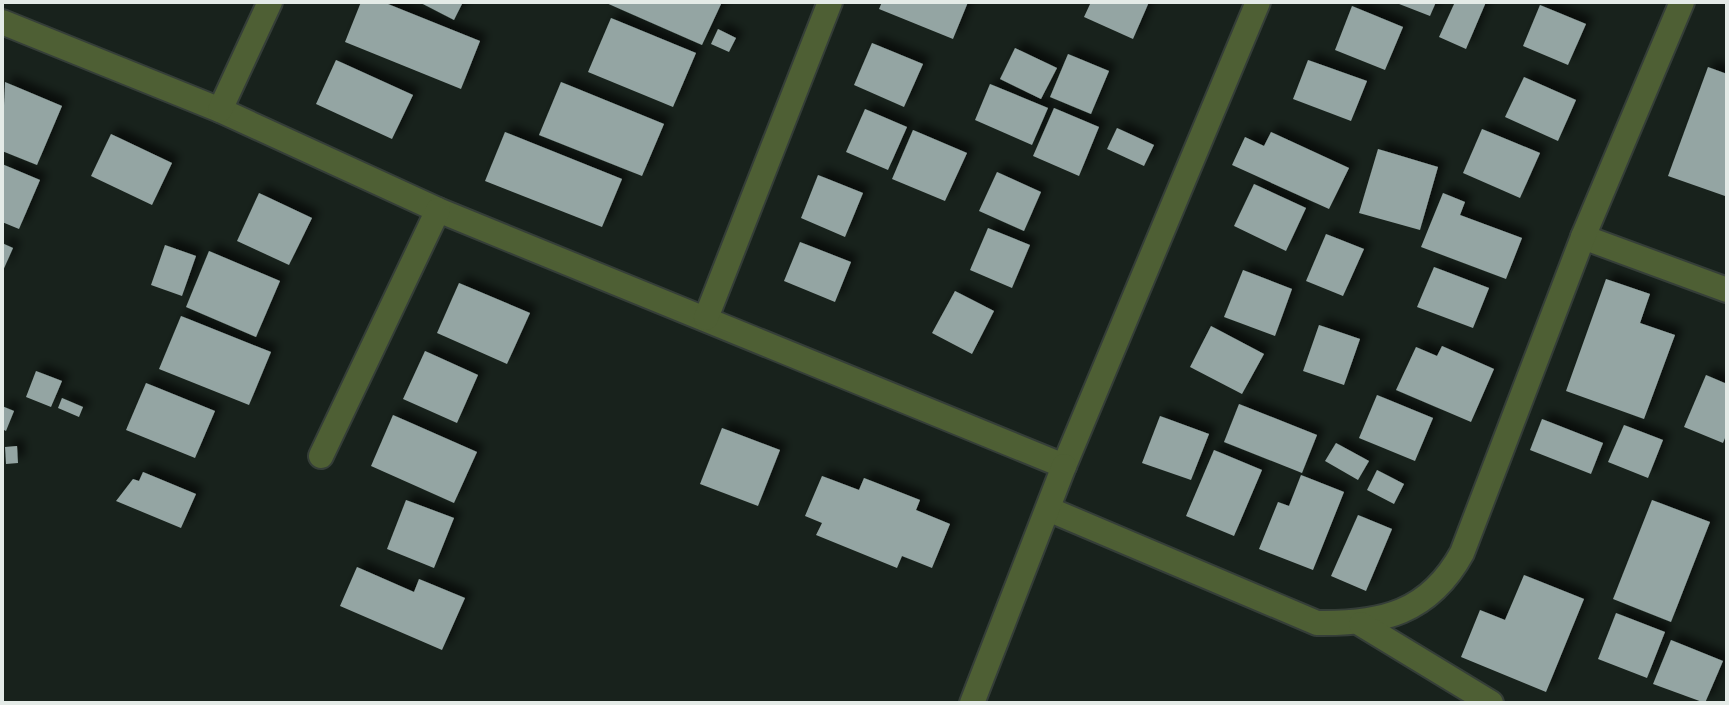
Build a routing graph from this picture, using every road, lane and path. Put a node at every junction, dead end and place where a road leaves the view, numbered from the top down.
1 (270, 2) edge
2 (830, 2) edge
3 (1258, 2) edge
4 (1682, 2) edge
5 (2, 22) edge
6 (220, 110) junction
7 (438, 210) junction
8 (1583, 237) junction
9 (1727, 290) edge
10 (706, 318) junction
11 (321, 456) dead end
12 (1064, 466) junction
13 (1048, 509) junction
14 (1361, 624) junction
15 (972, 703) edge
16 (1491, 703) edge

1 - 6 street
2 - 10 street
3 - 12 street
4 - 8 street
5 - 6 street
6 - 7 street
7 - 10 street
7 - 11 street
8 - 9 street
8 - 14 street
10 - 12 street
12 - 13 street
13 - 14 street
13 - 15 street
14 - 16 street

